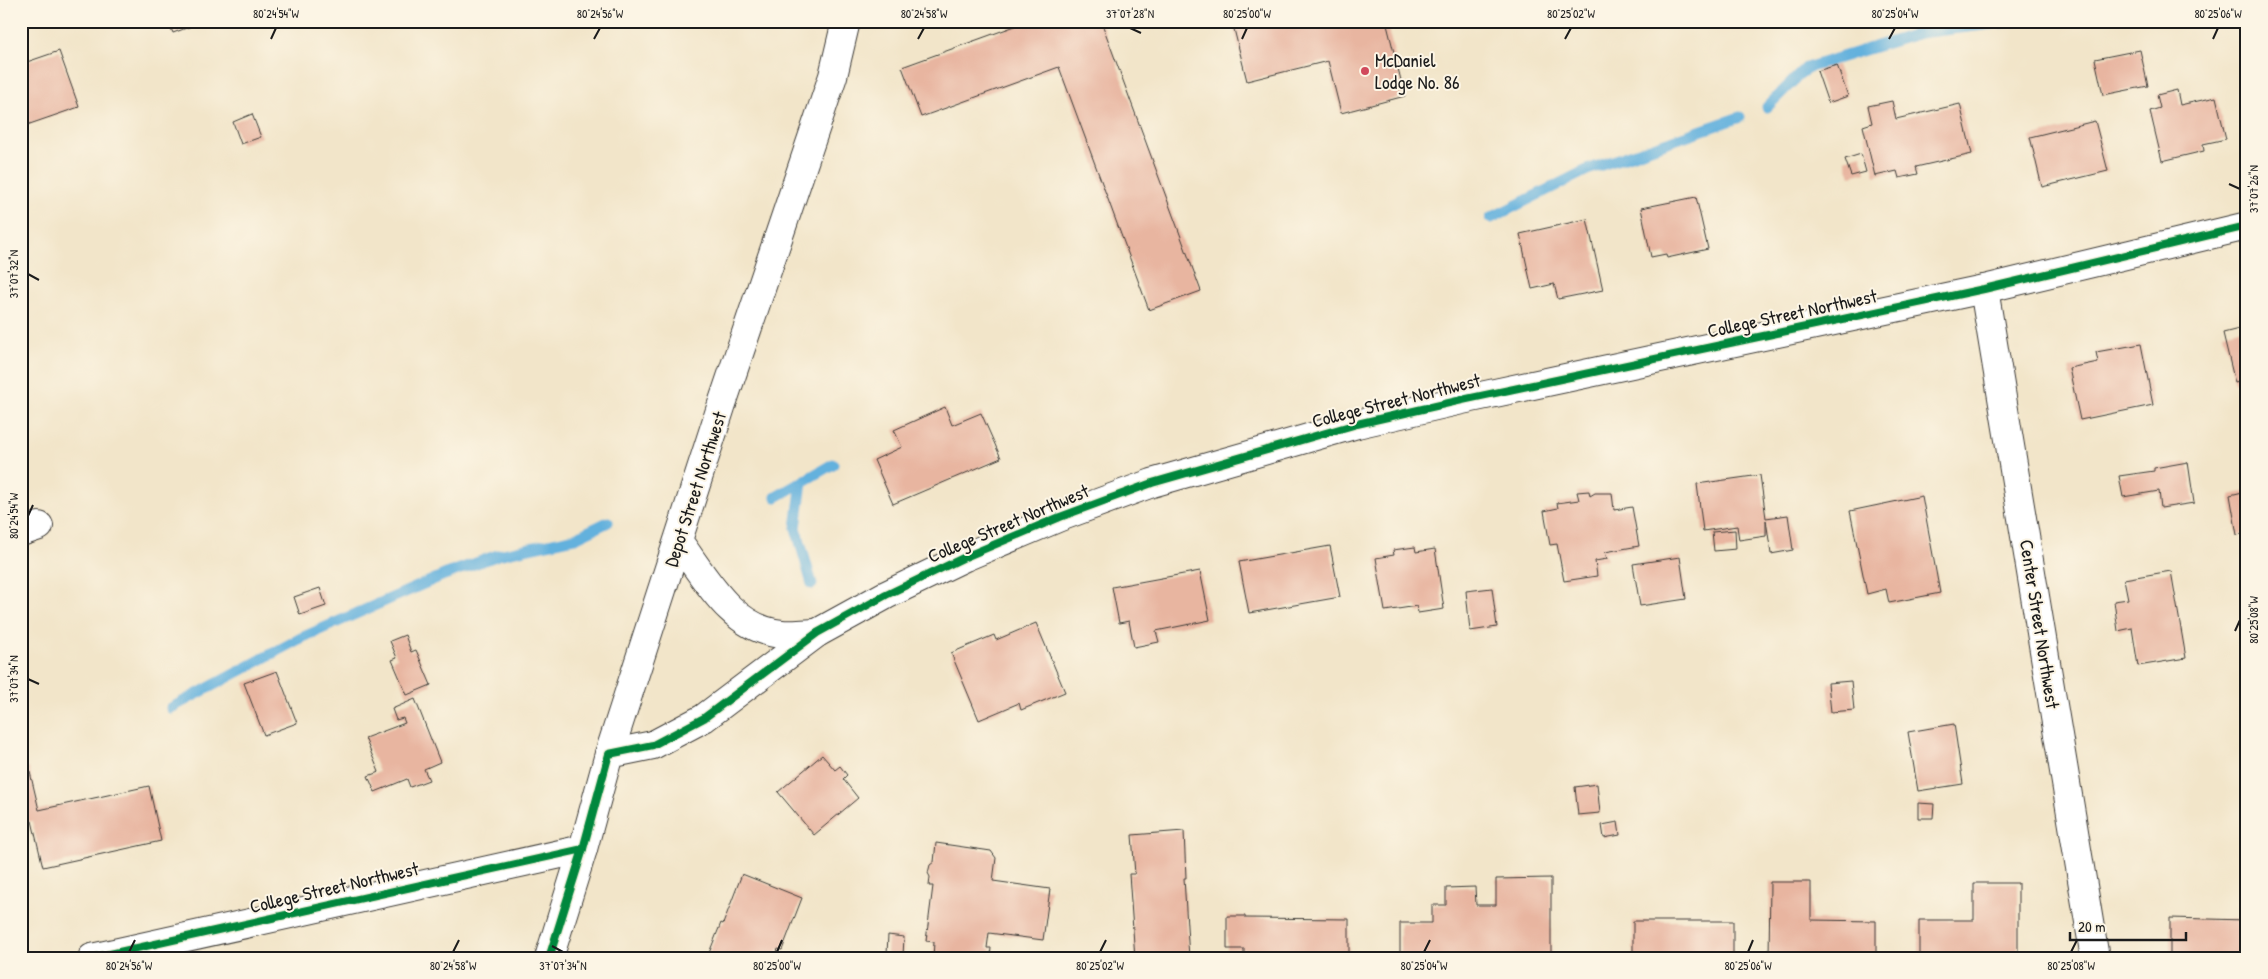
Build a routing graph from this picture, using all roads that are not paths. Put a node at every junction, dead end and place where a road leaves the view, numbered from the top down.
1 (846, 21) edge
2 (2247, 226) edge
3 (1984, 289) junction
4 (678, 541) junction
5 (817, 633) junction
6 (609, 754) junction
7 (583, 849) junction
8 (92, 958) edge
9 (549, 958) edge
10 (2095, 958) edge

1 - 4 street, Depot Street Northwest
2 - 3 street, College Street Northwest
3 - 5 street, College Street Northwest
3 - 10 street, Center Street Northwest
4 - 5 street
4 - 6 street, Depot Street Northwest
5 - 6 street, College Street Northwest
6 - 7 street, Depot Street Northwest
7 - 8 street, College Street Northwest
7 - 9 street, Depot Street Northwest

